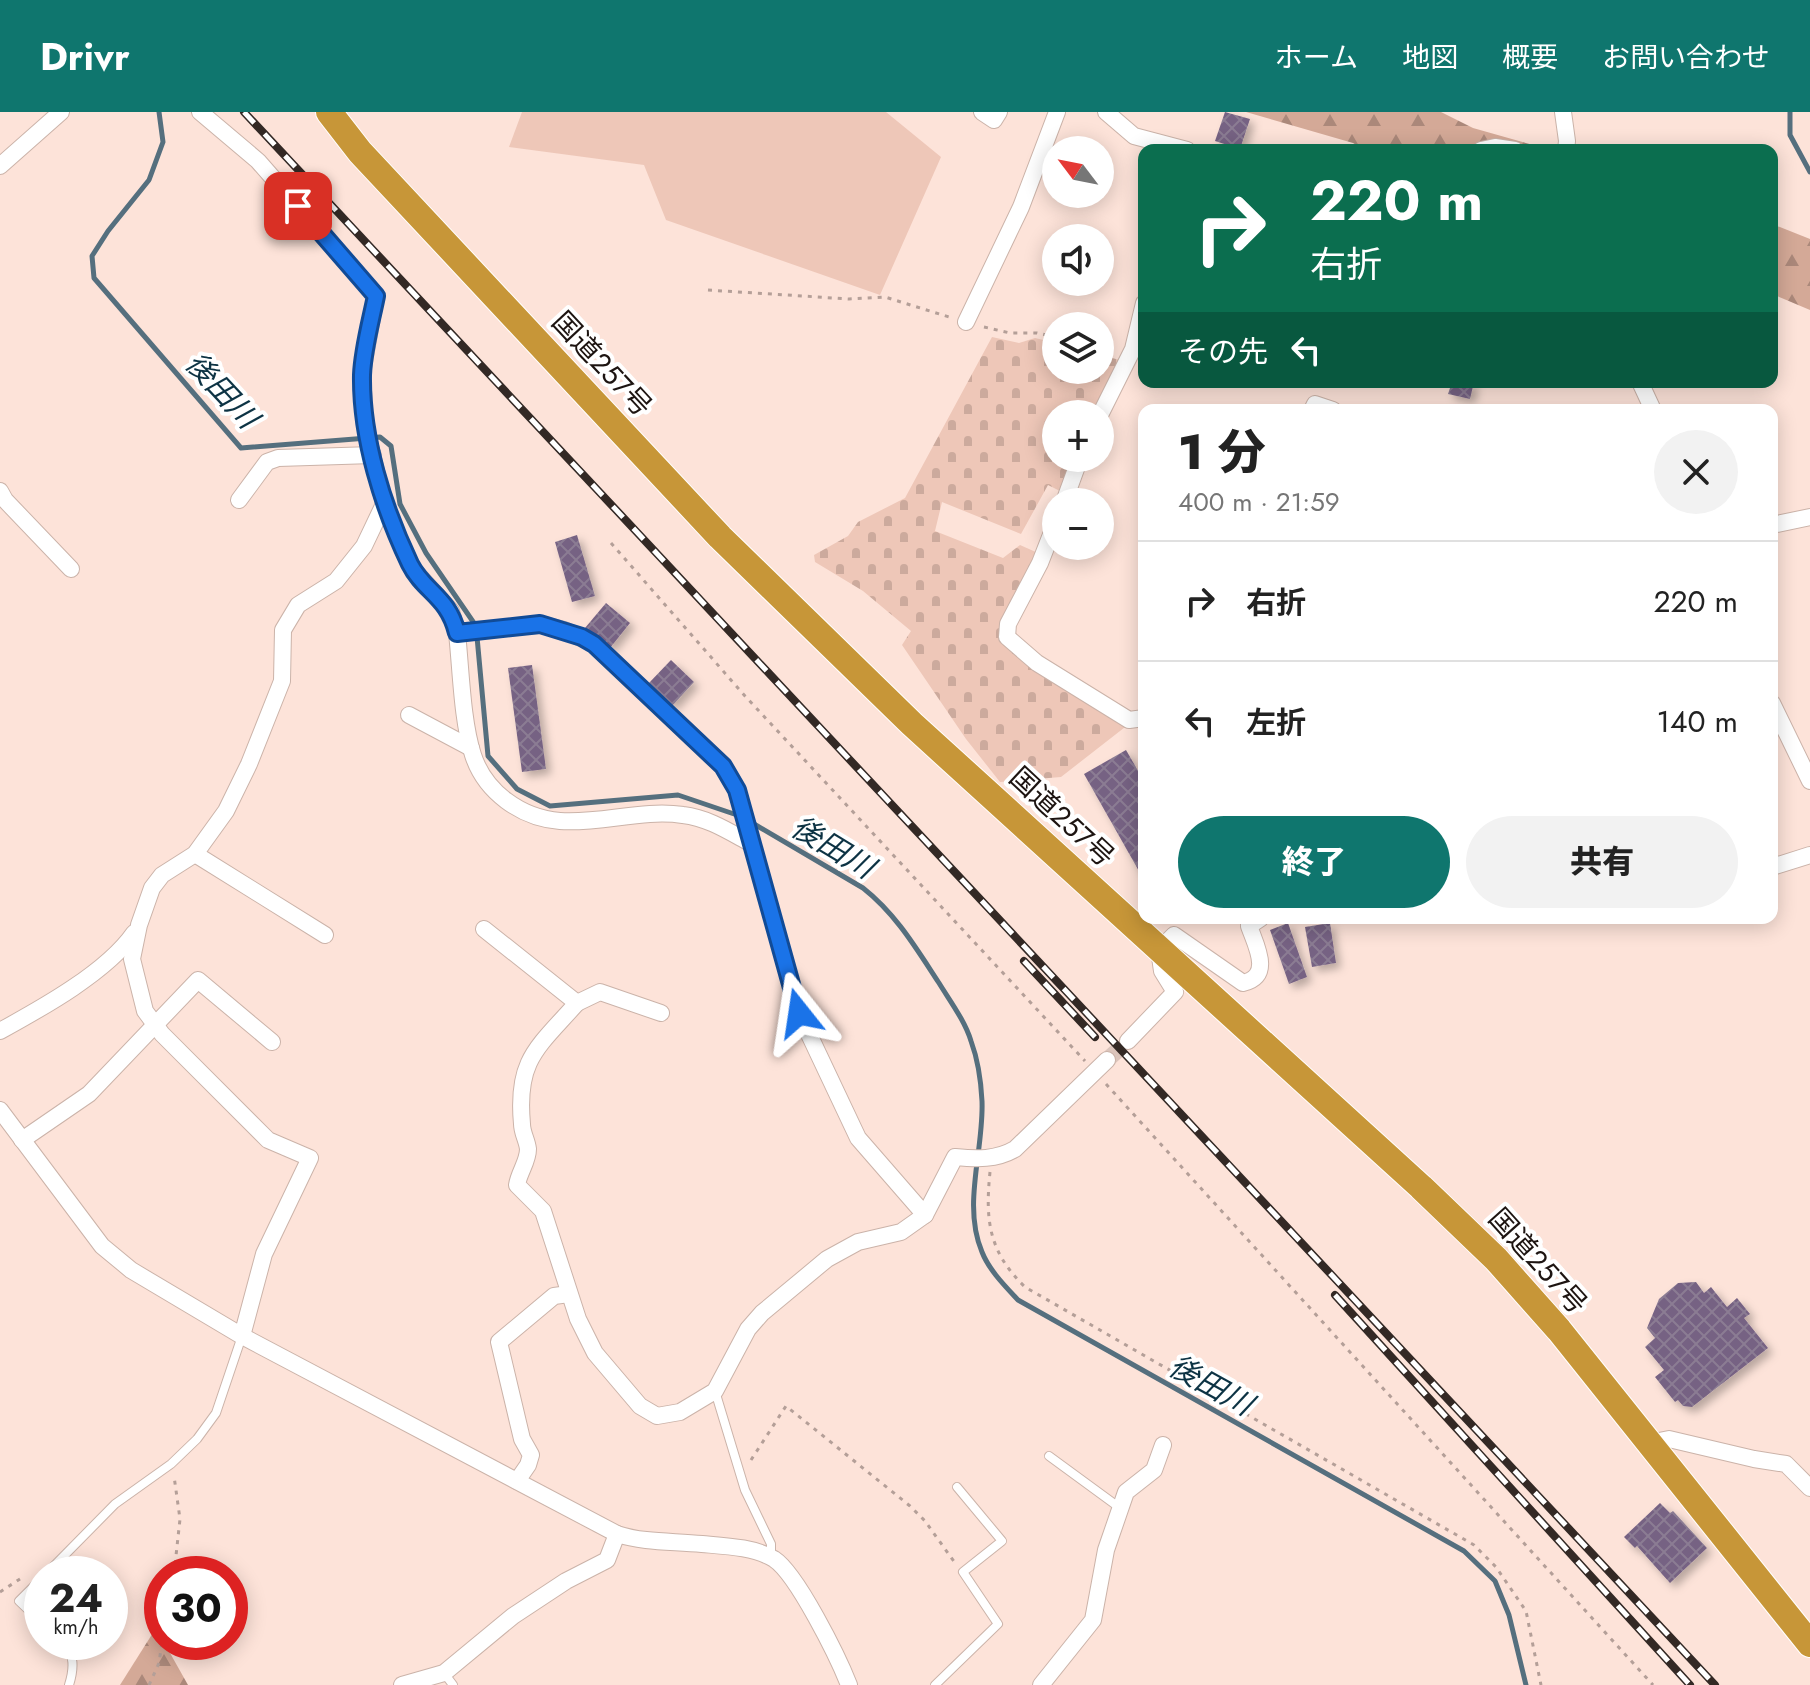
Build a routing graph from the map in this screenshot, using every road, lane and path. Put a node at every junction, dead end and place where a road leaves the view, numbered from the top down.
1 (61, 112) edge
2 (200, 112) edge
3 (329, 112) edge
4 (982, 112) edge
5 (999, 112) edge
6 (1057, 112) edge
7 (1106, 112) edge
8 (1563, 112) edge
9 (1164, 144) edge
10 (1567, 144) edge
11 (0, 166) edge
12 (708, 290) dead end
13 (966, 322) junction
14 (1138, 328) edge
15 (1042, 334) edge
16 (1108, 400) edge
17 (372, 452) junction
18 (0, 491) edge
19 (239, 500) dead end
20 (384, 504) junction
21 (1810, 517) edge
22 (1778, 524) edge
23 (611, 543) dead end
24 (1042, 558) edge
25 (71, 569) dead end
26 (460, 633) junction
27 (409, 715) dead end
28 (1778, 715) edge
29 (1138, 719) edge
30 (471, 748) junction
31 (1810, 781) edge
32 (749, 840) junction
33 (195, 854) junction
34 (1810, 855) edge
35 (1778, 865) edge
36 (1252, 924) edge
37 (139, 925) junction
38 (484, 929) dead end
39 (325, 935) dead end
40 (1159, 950) junction
41 (577, 1003) junction
42 (661, 1013) dead end
43 (154, 1024) junction
44 (0, 1031) edge
45 (1128, 1041) tunnel mouth
46 (272, 1042) dead end
47 (1101, 1066) junction
48 (0, 1110) edge
49 (22, 1140) junction
50 (992, 1158) junction
51 (925, 1215) junction
52 (569, 1294) junction
53 (242, 1336) junction
54 (715, 1391) junction
55 (1649, 1443) junction
56 (1163, 1445) dead end
57 (1049, 1456) dead end
58 (171, 1464) junction
59 (740, 1470) junction
60 (517, 1481) junction
61 (957, 1487) dead end
62 (1810, 1488) edge
63 (1120, 1508) junction
64 (617, 1534) junction
65 (64, 1556) edge
66 (176, 1556) edge
67 (771, 1557) junction
68 (963, 1572) junction
69 (1810, 1644) edge
70 (72, 1660) edge
71 (159, 1660) edge
72 (448, 1679) edge
73 (69, 1685) edge
74 (149, 1685) edge
75 (402, 1685) edge
76 (849, 1685) edge
77 (935, 1685) edge
78 (1041, 1685) edge
79 (1541, 1685) edge
80 (1653, 1685) edge

1 - 11 street
2 - 17 street
3 - 40 highway, 国道257号
4 - 5 street
6 - 13 street
7 - 9 street
8 - 10 street
12 - 13 path
13 - 15 path
14 - 16 street
17 - 19 street
17 - 20 street
18 - 25 street
20 - 26 street
20 - 33 street
21 - 22 street
23 - 47 path
24 - 29 street
26 - 30 street
26 - 32 street
27 - 30 street
28 - 31 street
30 - 32 street
32 - 51 street
33 - 37 street
33 - 39 street
34 - 35 street
36 - 40 street
37 - 43 street
37 - 44 street
38 - 41 street
40 - 45 street
40 - 55 highway, 国道257号
41 - 42 street
41 - 52 street
43 - 46 street
43 - 49 street
43 - 53 street
47 - 50 street
47 - 80 path
48 - 49 street
49 - 53 street
50 - 51 street
50 - 79 path
51 - 54 street
52 - 54 street
52 - 60 street
53 - 58 lane
53 - 60 street
54 - 59 lane
55 - 62 street
55 - 69 highway, 国道257号
56 - 63 street
57 - 63 lane
58 - 65 lane
58 - 66 path
59 - 67 lane
59 - 68 path
60 - 64 street
61 - 68 lane
63 - 78 street
64 - 67 street
64 - 72 street
67 - 76 street
68 - 77 lane
70 - 73 lane
71 - 74 path
72 - 75 street

